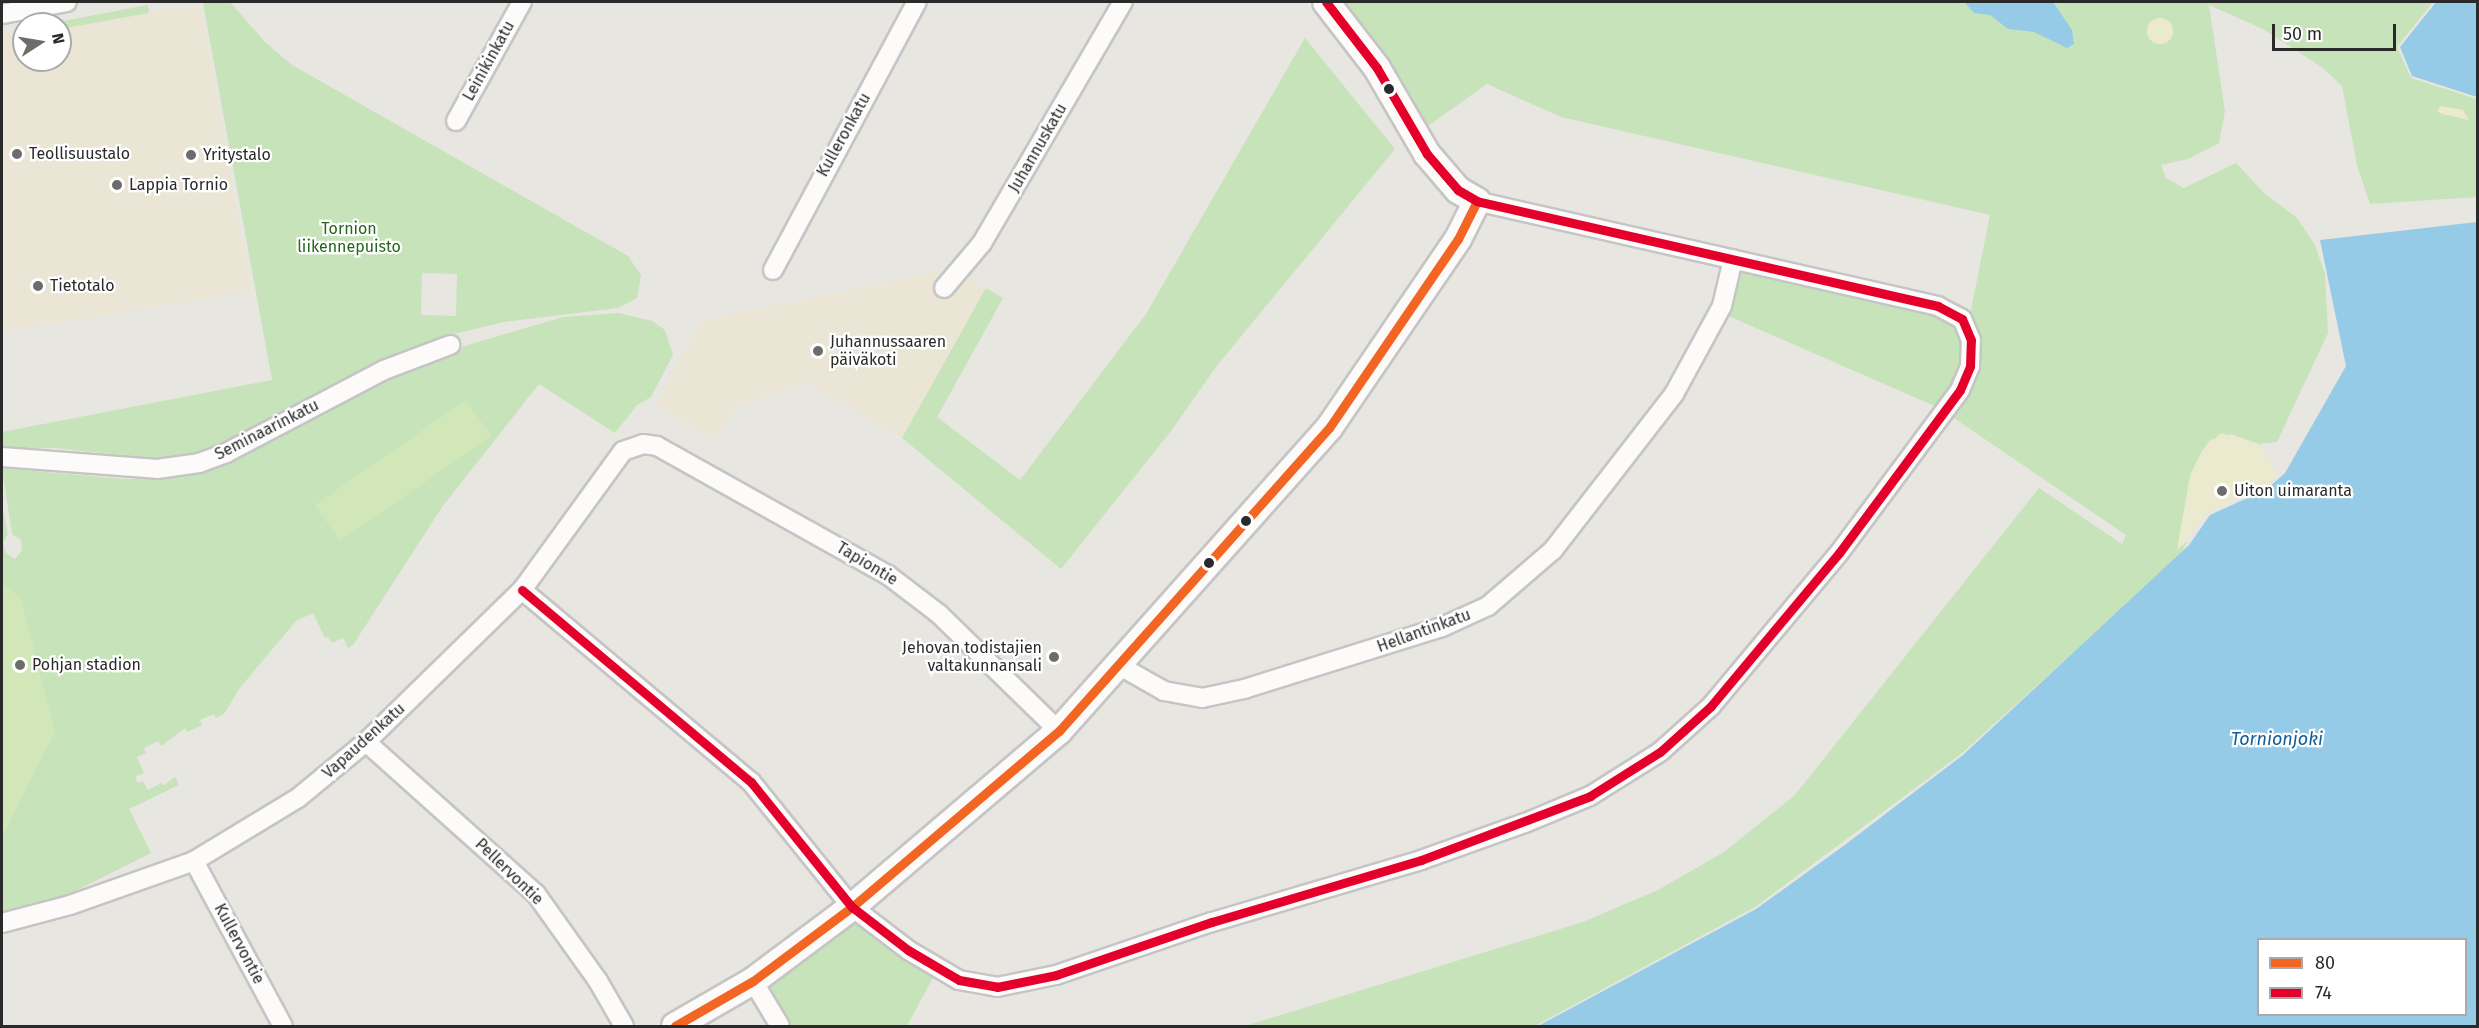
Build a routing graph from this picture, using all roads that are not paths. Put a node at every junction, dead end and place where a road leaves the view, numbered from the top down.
1 (67, 2) edge
2 (522, 2) edge
3 (917, 2) edge
4 (1123, 2) edge
5 (1326, 2) edge
6 (2, 14) edge
7 (456, 121) dead end
8 (1477, 201) junction
9 (1732, 259) junction
10 (773, 270) dead end
11 (944, 288) dead end
12 (450, 345) dead end
13 (643, 444) joint
14 (2, 457) edge
15 (522, 590) junction
16 (1120, 666) junction
17 (1059, 731) junction
18 (366, 742) junction
19 (194, 861) junction
20 (852, 907) junction
21 (2, 923) edge
22 (753, 981) junction
23 (283, 1026) edge
24 (624, 1026) edge
25 (675, 1026) edge
26 (780, 1026) edge

1 - 6 street
2 - 7 street, Leinikinkatu
3 - 10 street, Kulleronkatu
4 - 11 street, Juhannuskatu
5 - 8 street
8 - 9 street
8 - 16 street
9 - 16 street, Hellantinkatu
9 - 20 street
12 - 14 street, Seminaarinkatu
13 - 15 street, Vapaudenkatu
13 - 17 street, Tapiontie
15 - 18 street, Vapaudenkatu
15 - 20 street
16 - 17 street
17 - 20 street
18 - 19 street, Vapaudenkatu
18 - 24 street, Pellervontie
19 - 21 street, Vapaudenkatu
19 - 23 street, Kullervontie
20 - 22 street
22 - 25 street
22 - 26 street

